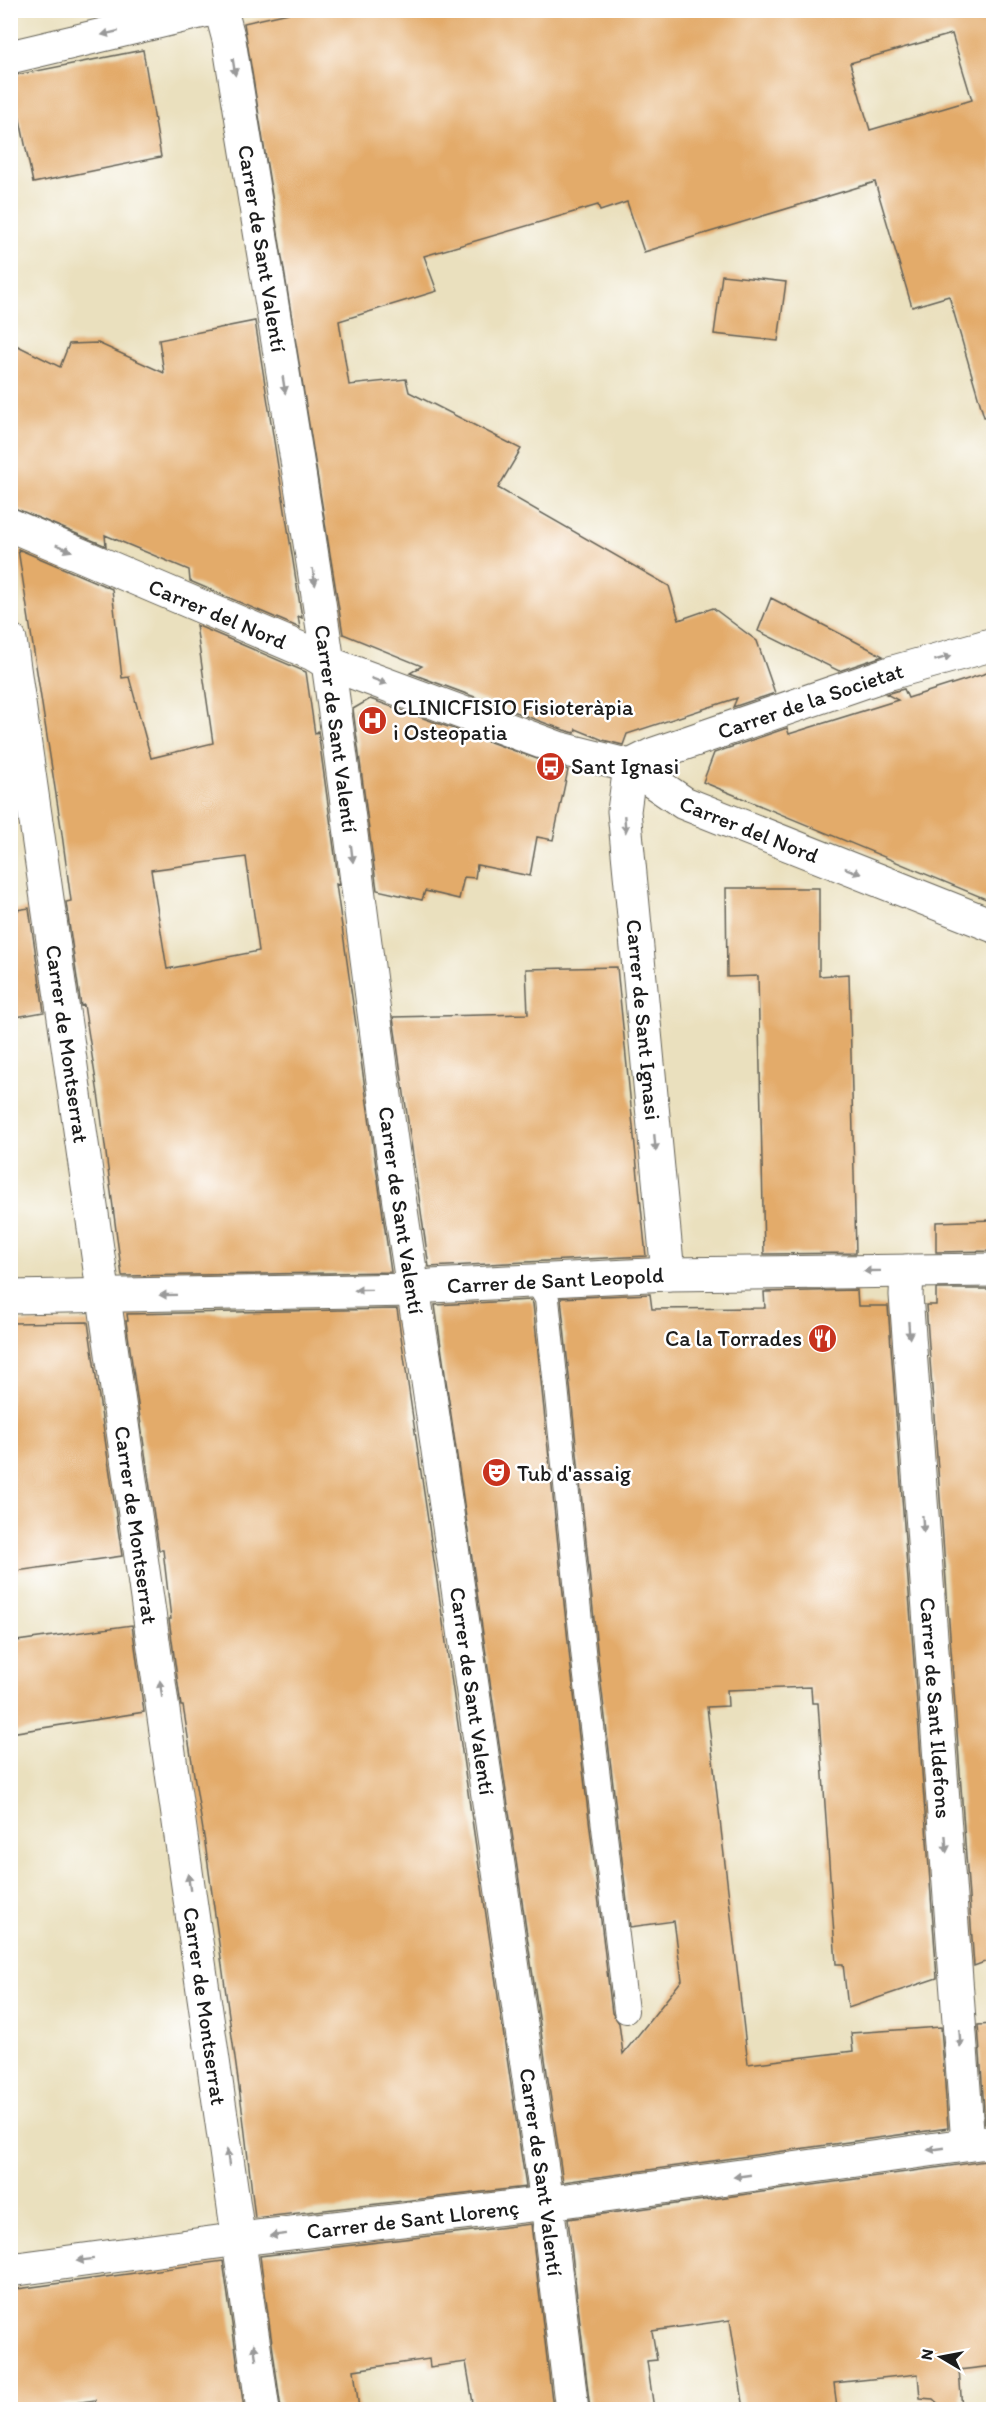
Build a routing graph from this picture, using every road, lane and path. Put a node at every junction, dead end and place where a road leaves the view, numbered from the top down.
1 (208, 10) edge
2 (221, 10) edge
3 (10, 57) edge
4 (10, 525) edge
5 (10, 640) edge
6 (993, 644) edge
7 (328, 663) junction
8 (630, 766) junction
9 (993, 926) edge
10 (993, 1270) edge
11 (907, 1271) junction
12 (668, 1274) junction
13 (537, 1282) junction
14 (413, 1290) junction
15 (10, 1297) edge
16 (104, 1297) junction
17 (626, 2011) dead end
18 (980, 2142) edge
19 (547, 2203) junction
20 (240, 2239) junction
21 (10, 2270) edge
22 (263, 2409) edge
23 (572, 2409) edge

1 -> 3 street
2 -> 7 street, Carrer de Sant Valentí
4 -> 7 street, Carrer del Nord
5 - 16 street, Carrer de Montserrat
8 -> 6 street, Carrer de la Societat
7 -> 8 street, Carrer del Nord
7 -> 14 street, Carrer de Sant Valentí
8 -> 9 street, Carrer del Nord
8 -> 12 street, Carrer de Sant Ignasi
10 - 11 street, Carrer de Sant Leopold
11 -> 12 street, Carrer de Sant Leopold
11 -> 18 street, Carrer de Sant Ildefons
12 - 13 street, Carrer de Sant Leopold
13 - 14 street, Carrer de Sant Leopold
13 - 17 lane
14 -> 16 street, Carrer de Sant Leopold
14 - 19 street, Carrer de Sant Valentí
15 - 16 street, Carrer de Sant Leopold
20 -> 16 street, Carrer de Montserrat
18 -> 19 street, Carrer de Sant Llorenç
19 -> 20 street, Carrer de Sant Llorenç
19 - 23 street, Carrer de Sant Valentí
20 -> 21 street, Carrer de Sant Llorenç
22 -> 20 street, Carrer de Montserrat

